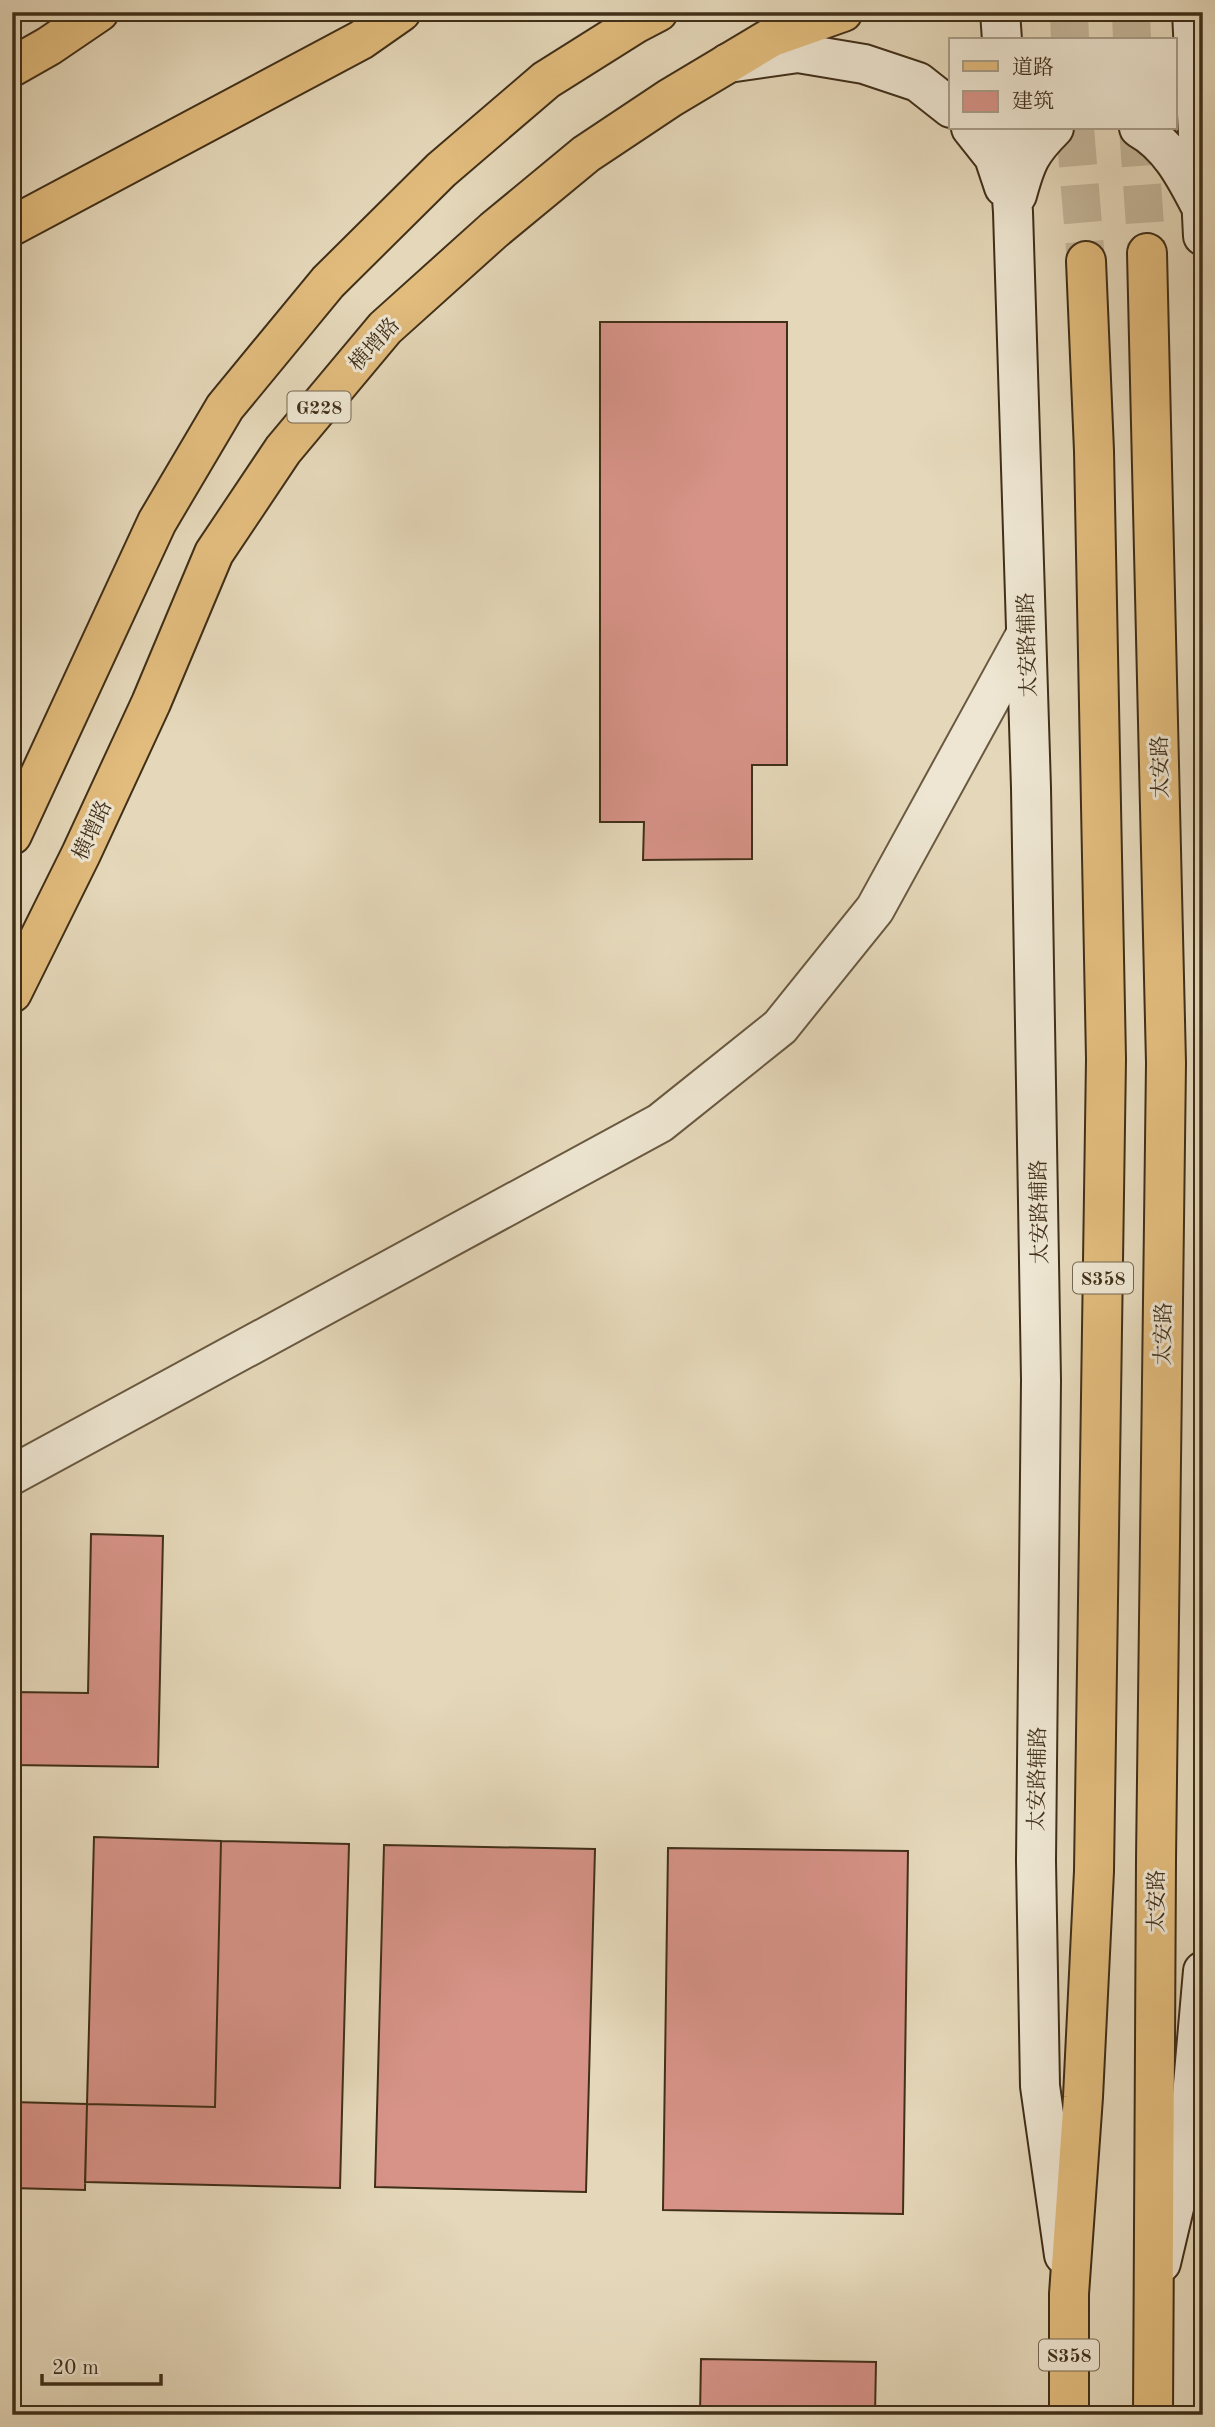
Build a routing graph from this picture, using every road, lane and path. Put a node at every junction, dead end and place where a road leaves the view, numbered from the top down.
1 (99, 12) edge
2 (401, 12) edge
3 (658, 12) edge
4 (843, 12) edge
5 (1000, 12) edge
6 (1192, 12) edge
7 (1002, 38) edge
8 (728, 63) junction
9 (12, 67) edge
10 (949, 106) edge
11 (973, 130) edge
12 (1007, 130) edge
13 (1052, 130) edge
14 (1142, 130) edge
15 (1013, 212) junction
16 (1202, 222) edge
17 (12, 226) edge
18 (1147, 253) tunnel mouth
19 (1086, 261) tunnel mouth
20 (1027, 634) junction
21 (12, 835) edge
22 (12, 993) edge
23 (12, 1475) edge
24 (1203, 1971) edge
25 (1196, 2118) edge
26 (1069, 2294) junction
27 (1154, 2296) junction
28 (1069, 2415) edge
29 (1153, 2415) edge

1 - 9 main road
2 - 17 main road
3 - 21 main road
4 - 8 main road, 横增路 / G228
5 - 7 main road
6 - 16 main road
8 - 10 main road
8 - 22 main road, 横增路 / G228
11 - 15 main road
12 - 15 main road, 太安路辅路
13 - 15 main road
14 - 16 main road
15 - 20 main road, 太安路辅路
18 - 27 main road, 太安路 / S358
19 - 26 main road, S358
20 - 23 main road
20 - 26 main road, 太安路辅路
24 - 25 main road
25 - 27 main road
26 - 28 main road, S358
27 - 29 main road, 太安路 / S358

